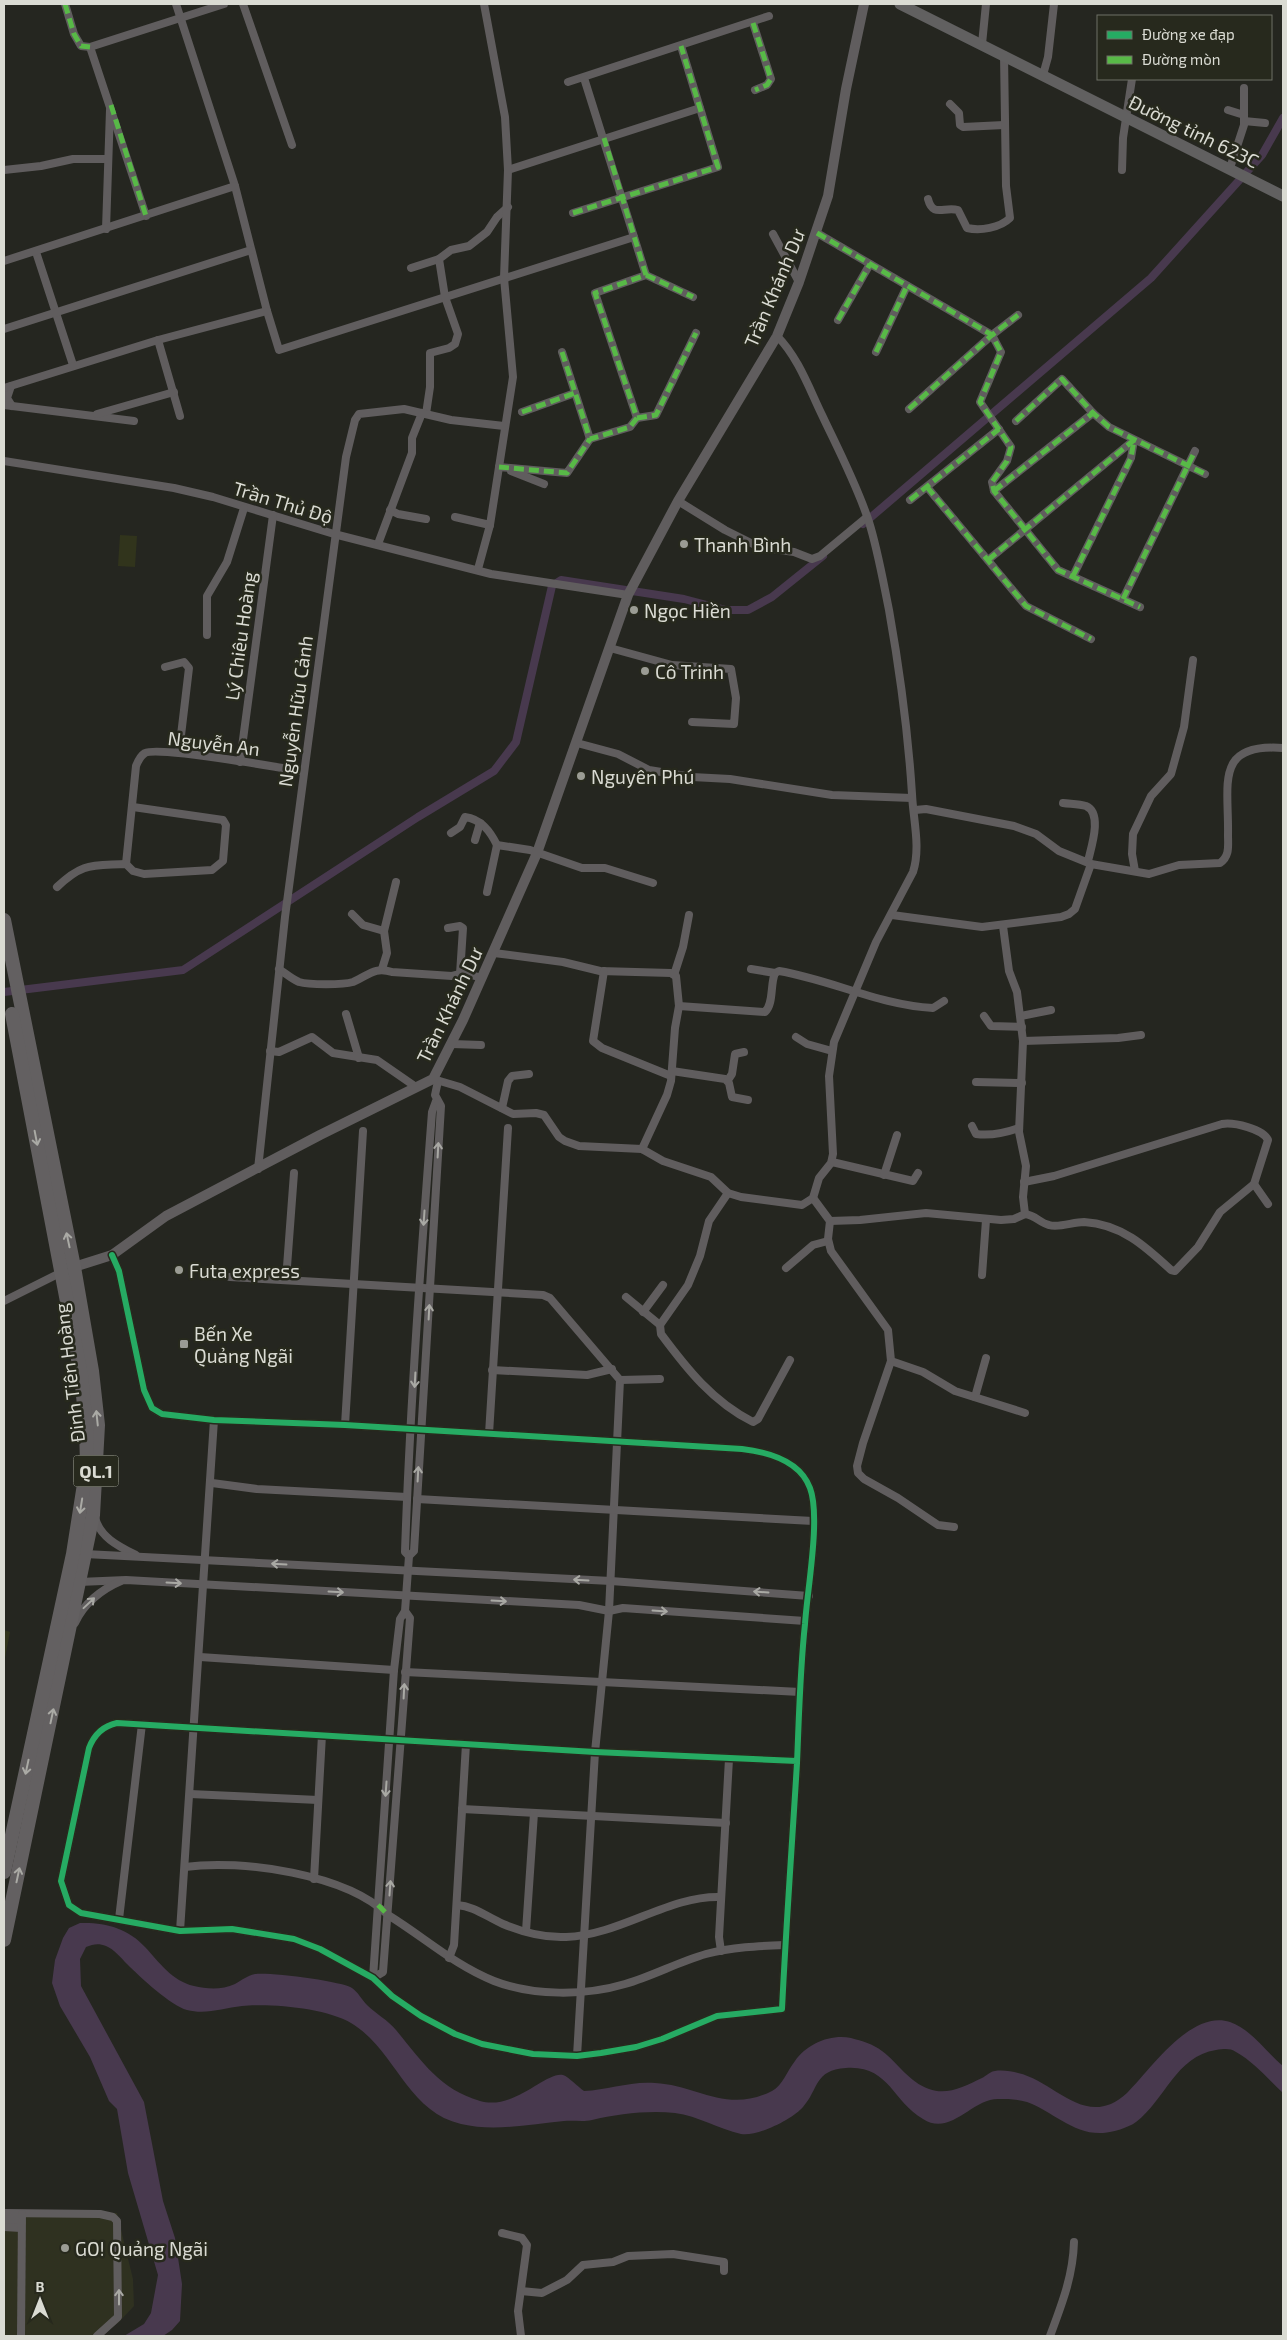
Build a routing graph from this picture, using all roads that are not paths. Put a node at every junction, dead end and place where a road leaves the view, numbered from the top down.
1 (65, 4) edge
2 (176, 4) edge
3 (224, 4) edge
4 (243, 4) edge
5 (484, 4) edge
6 (864, 4) edge
7 (900, 4) edge
8 (986, 4) edge
9 (1054, 4) edge
10 (769, 16) dead end
11 (181, 18) junction
12 (753, 23) junction
13 (982, 44) junction
14 (681, 46) junction
15 (90, 47) junction
16 (1004, 55) junction
17 (1043, 75) junction
18 (584, 78) junction
19 (1132, 80) edge
20 (568, 82) dead end
21 (1244, 88) dead end
22 (755, 90) dead end
23 (950, 104) dead end
24 (111, 105) junction
25 (700, 108) junction
26 (1228, 110) dead end
27 (1127, 117) junction
28 (1244, 118) junction
29 (1265, 123) dead end
30 (1004, 125) junction
31 (604, 138) junction
32 (292, 145) dead end
33 (108, 160) junction
34 (4, 170) edge
35 (508, 170) junction
36 (1122, 170) dead end
37 (1239, 173) junction
38 (235, 186) junction
39 (1283, 196) edge
40 (622, 198) junction
41 (928, 200) dead end
42 (508, 207) junction
43 (572, 213) dead end
44 (146, 216) junction
45 (106, 229) junction
46 (816, 233) junction
47 (773, 234) dead end
48 (634, 237) junction
49 (252, 250) junction
50 (36, 252) junction
51 (439, 258) junction
52 (4, 261) edge
53 (870, 264) junction
54 (411, 268) dead end
55 (646, 275) junction
56 (504, 278) junction
57 (799, 282) junction
58 (907, 286) junction
59 (445, 297) junction
60 (693, 297) dead end
61 (266, 311) junction
62 (56, 314) junction
63 (1018, 315) dead end
64 (838, 320) dead end
65 (4, 329) edge
66 (696, 333) dead end
67 (992, 335) junction
68 (777, 336) junction
69 (158, 340) junction
70 (562, 352) dead end
71 (876, 352) dead end
72 (73, 365) junction
73 (7, 387) edge
74 (174, 392) junction
75 (575, 393) junction
76 (8, 405) edge
77 (909, 409) dead end
78 (522, 412) dead end
79 (1092, 413) junction
80 (424, 414) junction
81 (95, 415) junction
82 (180, 416) dead end
83 (637, 418) junction
84 (134, 421) dead end
85 (1016, 421) dead end
86 (504, 426) junction
87 (999, 429) junction
88 (590, 439) junction
89 (1134, 440) junction
90 (1195, 451) dead end
91 (4, 461) edge
92 (1188, 466) junction
93 (500, 467) junction
94 (1205, 474) dead end
95 (544, 484) dead end
96 (927, 486) junction
97 (994, 490) junction
98 (910, 500) dead end
99 (678, 501) junction
100 (244, 508) junction
101 (390, 510) junction
102 (273, 515) junction
103 (455, 517) dead end
104 (426, 519) dead end
105 (868, 520) junction
106 (490, 524) junction
107 (1025, 528) junction
108 (334, 534) junction
109 (378, 544) junction
110 (988, 560) junction
111 (478, 569) junction
112 (1073, 576) junction
113 (630, 591) junction
114 (1123, 599) junction
115 (1140, 607) dead end
116 (207, 635) dead end
117 (1091, 639) dead end
118 (610, 648) junction
119 (1193, 660) dead end
120 (165, 667) dead end
121 (692, 722) dead end
122 (577, 743) junction
123 (1283, 748) edge
124 (178, 752) junction
125 (240, 762) junction
126 (303, 772) junction
127 (912, 798) junction
128 (1062, 803) dead end
129 (133, 807) junction
130 (915, 810) junction
131 (480, 822) junction
132 (451, 833) dead end
133 (475, 840) dead end
134 (497, 845) junction
135 (537, 853) junction
136 (1090, 862) junction
137 (126, 864) junction
138 (1135, 871) junction
139 (396, 882) dead end
140 (653, 883) dead end
141 (56, 887) dead end
142 (487, 892) dead end
143 (352, 914) dead end
144 (689, 915) dead end
145 (892, 915) junction
146 (4, 920) edge
147 (1003, 926) junction
148 (448, 928) dead end
149 (384, 931) junction
150 (494, 953) junction
151 (279, 969) junction
152 (382, 969) junction
153 (751, 969) dead end
154 (604, 971) junction
155 (775, 973) junction
156 (460, 974) junction
157 (674, 975) junction
158 (7, 977) edge
159 (482, 978) junction
160 (854, 992) junction
161 (944, 1001) dead end
162 (679, 1006) junction
163 (1051, 1010) dead end
164 (346, 1014) dead end
165 (984, 1016) dead end
166 (1021, 1016) junction
167 (1022, 1027) junction
168 (1141, 1035) dead end
169 (796, 1037) dead end
170 (1023, 1041) junction
171 (452, 1044) junction
172 (482, 1045) dead end
173 (270, 1050) junction
174 (832, 1051) junction
175 (744, 1052) dead end
176 (359, 1058) junction
177 (672, 1073) junction
178 (529, 1074) dead end
179 (436, 1080) junction
180 (728, 1080) junction
181 (976, 1082) dead end
182 (1022, 1083) junction
183 (416, 1087) junction
184 (748, 1100) dead end
185 (436, 1101) junction
186 (502, 1108) junction
187 (972, 1126) dead end
188 (508, 1128) dead end
189 (1019, 1128) junction
190 (363, 1131) dead end
191 (897, 1135) dead end
192 (642, 1149) junction
193 (832, 1162) junction
194 (258, 1169) junction
195 (294, 1173) dead end
196 (918, 1173) dead end
197 (884, 1175) junction
198 (1024, 1182) junction
199 (1254, 1184) junction
200 (728, 1193) junction
201 (812, 1198) junction
202 (1268, 1204) dead end
203 (802, 1205) junction
204 (820, 1208) junction
205 (1025, 1214) junction
206 (986, 1220) junction
207 (830, 1221) junction
208 (828, 1241) junction
209 (112, 1255) junction
210 (786, 1268) dead end
211 (68, 1269) junction
212 (982, 1275) dead end
213 (230, 1277) dead end
214 (286, 1280) junction
215 (354, 1283) junction
216 (663, 1285) dead end
217 (419, 1289) junction
218 (430, 1289) junction
219 (497, 1294) junction
220 (626, 1296) dead end
221 (4, 1301) edge
222 (643, 1312) junction
223 (660, 1326) junction
224 (986, 1358) dead end
225 (790, 1360) dead end
226 (891, 1361) junction
227 (612, 1369) junction
228 (492, 1370) junction
229 (660, 1379) dead end
230 (620, 1380) junction
231 (975, 1397) junction
232 (1025, 1413) dead end
233 (214, 1420) junction
234 (345, 1425) junction
235 (412, 1430) junction
236 (421, 1430) junction
237 (489, 1434) junction
238 (617, 1442) junction
239 (212, 1483) junction
240 (407, 1497) junction
241 (417, 1499) junction
242 (94, 1507) junction
243 (614, 1509) junction
244 (813, 1521) junction
245 (954, 1527) dead end
246 (85, 1554) junction
247 (409, 1556) junction
248 (140, 1557) junction
249 (206, 1560) junction
250 (407, 1570) junction
251 (126, 1580) junction
252 (610, 1581) junction
253 (79, 1582) junction
254 (204, 1584) junction
255 (405, 1595) junction
256 (809, 1596) junction
257 (609, 1611) junction
258 (405, 1612) junction
259 (805, 1622) junction
260 (68, 1640) junction
261 (200, 1657) junction
262 (394, 1670) junction
263 (405, 1672) junction
264 (600, 1683) junction
265 (800, 1692) junction
266 (142, 1724) junction
267 (195, 1727) junction
268 (322, 1735) junction
269 (389, 1740) junction
270 (401, 1740) junction
271 (466, 1744) junction
272 (595, 1752) junction
273 (729, 1759) junction
274 (797, 1761) junction
275 (190, 1794) junction
276 (318, 1800) junction
277 (462, 1809) junction
278 (534, 1813) junction
279 (592, 1816) junction
280 (726, 1823) junction
281 (185, 1867) junction
282 (4, 1872) edge
283 (314, 1879) junction
284 (721, 1898) junction
285 (378, 1905) junction
286 (457, 1905) junction
287 (388, 1915) junction
288 (119, 1919) junction
289 (180, 1931) junction
290 (526, 1931) junction
291 (585, 1935) junction
292 (4, 1940) edge
293 (785, 1945) junction
294 (721, 1951) junction
295 (449, 1958) junction
296 (373, 1978) junction
297 (581, 1991) junction
298 (577, 2056) junction
299 (4, 2214) edge
300 (4, 2220) edge
301 (21, 2221) junction
302 (4, 2227) edge
303 (502, 2233) dead end
304 (1074, 2242) dead end
305 (724, 2270) dead end
306 (521, 2291) junction
307 (21, 2336) edge
308 (97, 2336) edge
309 (521, 2336) edge
310 (1050, 2336) edge

1 - 15 street
2 - 11 street
3 - 11 street
4 - 32 street
5 - 35 street
6 - 46 street, Trần Khánh Dư
7 - 13 main road, Đường tỉnh 623C
8 - 13 street
9 - 17 street
10 - 12 street
11 - 15 street
11 - 38 street
12 - 14 street
12 - 22 street
13 - 16 main road, Đường tỉnh 623C
14 - 18 street
14 - 25 street
15 - 24 street
16 - 17 main road, Đường tỉnh 623C
16 - 30 street
17 - 27 main road, Đường tỉnh 623C
18 - 20 street
18 - 31 street
19 - 27 street
21 - 28 street
23 - 30 street
24 - 33 street
24 - 44 street
25 - 31 street
25 - 40 street
26 - 28 street
27 - 36 street
27 - 37 main road, Đường tỉnh 623C
28 - 29 street
28 - 37 street
30 - 41 street
31 - 35 street
31 - 40 street
33 - 34 street
33 - 45 street
35 - 42 street
37 - 39 main road, Đường tỉnh 623C
38 - 44 street
38 - 49 street
40 - 43 street
40 - 48 street
42 - 51 street
42 - 56 street
44 - 45 street
45 - 50 street
46 - 53 street
46 - 57 street, Trần Khánh Dư
47 - 57 street
48 - 55 street
48 - 56 street
49 - 61 street
49 - 62 street
50 - 52 street
50 - 62 street
51 - 54 street
51 - 59 street
53 - 58 street
53 - 64 street
55 - 60 street
55 - 83 street
56 - 59 street
56 - 86 street
57 - 68 street, Trần Khánh Dư
58 - 67 street
58 - 71 street
59 - 61 street
59 - 80 street
61 - 69 street
62 - 65 street
62 - 72 street
63 - 67 street
66 - 83 street
67 - 77 street
67 - 87 street
68 - 99 street, Trần Khánh Dư
68 - 105 street
69 - 72 street
69 - 74 street
70 - 75 street
72 - 73 street
73 - 76 street
74 - 81 street
74 - 82 street
75 - 78 street
75 - 88 street
76 - 81 street
79 - 85 street
79 - 89 street
79 - 97 street
80 - 86 street
80 - 101 street
80 - 108 street, Nguyễn Hữu Cảnh
81 - 84 street
83 - 88 street
86 - 93 street
87 - 96 street
87 - 97 street
88 - 93 street
89 - 92 street
89 - 107 street
89 - 112 street
90 - 92 street
91 - 100 street, Trần Thủ Độ
92 - 94 street
92 - 114 street
93 - 95 street
93 - 106 street
96 - 98 street
96 - 110 street
97 - 107 street
99 - 105 street
99 - 113 street, Trần Khánh Dư
100 - 102 street, Trần Thủ Độ
100 - 116 street
101 - 104 street
101 - 109 street
102 - 108 street, Trần Thủ Độ
102 - 125 street, Lý Chiêu Hoàng
103 - 106 street
105 - 127 street
106 - 111 street
107 - 110 street
107 - 112 street
108 - 109 street, Trần Thủ Độ
108 - 126 street, Nguyễn Hữu Cảnh
109 - 111 street, Trần Thủ Độ
110 - 117 street
111 - 113 street, Trần Thủ Độ
112 - 114 street
113 - 118 street, Trần Khánh Dư
114 - 115 street
118 - 121 street
118 - 122 street, Trần Khánh Dư
119 - 138 street
120 - 124 street
122 - 127 street
122 - 135 street, Trần Khánh Dư
123 - 138 street
124 - 125 street, Nguyễn An
124 - 129 street, Nguyễn An
125 - 126 street, Nguyễn An
126 - 151 street, Nguyễn Hữu Cảnh
127 - 130 street
128 - 136 street
129 - 137 street, Nguyễn An
129 - 137 street
130 - 136 street
130 - 145 street
131 - 132 street
131 - 133 street
131 - 134 street
134 - 135 street
134 - 142 street
135 - 140 street
135 - 150 street, Trần Khánh Dư
136 - 138 street
136 - 147 street
137 - 141 street
139 - 149 street
143 - 149 street
144 - 157 street
145 - 147 street
145 - 160 street
146 - 158 highway, Đinh Tiên Hoàng / QL.1
147 - 166 street
148 - 156 street
149 - 152 street
150 - 154 street
150 - 159 street, Trần Khánh Dư
151 - 152 street
151 - 173 street
152 - 156 street
153 - 155 street
154 - 157 street
154 - 177 street
155 - 160 street
155 - 162 street
156 - 159 street
157 - 162 street
158 - 211 highway, Đinh Tiên Hoàng / QL.1
159 - 171 street, Trần Khánh Dư
160 - 161 street
160 - 174 street
162 - 177 street
163 - 166 street
164 - 176 street
165 - 167 street
166 - 167 street
167 - 170 street
168 - 170 street
169 - 174 street
170 - 182 street
171 - 172 street
171 - 179 street, Trần Khánh Dư
173 - 176 street
173 - 194 street
174 - 193 street
175 - 180 street
176 - 183 street
177 - 180 street
177 - 192 street
178 - 186 street
179 - 183 street, Trần Khánh Dư
179 - 185 street
179 - 186 street
180 - 184 street
181 - 182 street
182 - 189 street
183 - 194 street, Trần Khánh Dư
185 -> 217 street
218 -> 185 street
186 - 192 street
187 - 189 street
188 - 219 street
189 - 198 street
190 - 215 street
191 - 197 street
192 - 200 street
193 - 197 street
193 - 201 street
194 - 209 street, Trần Khánh Dư
195 - 214 street
196 - 197 street
198 - 199 street
198 - 205 street
199 - 202 street
199 - 205 street
200 - 203 street
200 - 223 street
201 - 203 street
201 - 204 street
203 - 204 street
204 - 207 street
205 - 206 street
206 - 207 street
206 - 212 street
207 - 208 street
208 - 210 street
208 - 226 street
209 - 211 street, Trần Khánh Dư
209 - 233 street
211 - 221 street
242 -> 211 highway, Đinh Tiên Hoàng / QL.1
211 -> 282 highway, Đinh Tiên Hoàng / QL.1
213 - 214 street
214 - 215 street
215 - 217 street
215 - 234 street
216 - 222 street
217 - 218 street
217 -> 235 street
218 - 219 street
236 -> 218 street
219 - 227 street
219 - 228 street
220 - 222 street
222 - 223 street
223 - 225 street
224 - 231 street
226 - 231 street
226 - 245 street
227 - 228 street
227 - 230 street
228 - 237 street
229 - 230 street
230 - 238 street
231 - 232 street
233 - 234 street
233 - 239 street
234 - 235 street
235 - 236 street
235 - 240 street
236 - 237 street
241 -> 236 street
237 - 238 street
238 - 243 street
238 - 244 street
239 - 240 street
239 - 249 street
240 - 247 street
241 - 243 street
241 - 247 street
242 - 246 highway, Đinh Tiên Hoàng / QL.1
242 - 248 street
243 - 244 street
243 - 252 street
244 - 256 street
246 - 248 street
246 - 253 highway, Đinh Tiên Hoàng / QL.1
247 - 250 street
248 - 249 street
250 -> 249 street
249 - 254 street
252 -> 250 street
250 - 255 street
251 - 253 street
251 -> 254 street
260 -> 251 street
256 -> 252 street
252 - 257 street
253 - 260 highway, Đinh Tiên Hoàng / QL.1
254 -> 255 street
254 - 261 street
255 -> 257 street
255 - 258 street
256 - 259 street
257 -> 259 street
257 - 264 street
258 - 262 street
258 - 263 street
259 - 265 street
292 -> 260 highway, Đinh Tiên Hoàng / QL.1
261 - 262 street
261 - 267 street
262 - 269 street
263 - 264 street
270 -> 263 street
264 - 265 street
264 - 272 street
265 - 274 street
266 - 267 street
266 - 288 street
266 - 288 street
267 - 268 street
267 - 275 street
268 - 269 street
268 - 276 street
269 - 270 street
269 -> 285 street
270 - 271 street
287 -> 270 street
271 - 272 street
271 - 277 street
272 - 273 street
272 - 279 street
273 - 274 street
273 - 280 street
274 - 293 street
275 - 276 street
275 - 281 street
276 - 283 street
277 - 278 street
277 - 286 street
278 - 279 street
278 - 290 street
279 - 280 street
279 - 291 street
280 - 284 street
281 - 283 street
281 - 289 street
283 - 285 street
284 - 291 street
284 - 294 street
285 - 287 street
285 - 296 street
286 - 290 street
286 - 295 street
287 - 295 street
287 - 296 street
288 - 289 street
289 - 296 street
290 - 291 street
291 - 297 street
293 - 294 street
293 - 298 street
294 - 297 street
295 - 297 street
296 - 298 street
297 - 298 street
299 - 301 street
300 - 301 street
301 - 302 street
301 - 307 street
308 -> 301 street
303 - 306 street
304 - 310 street
305 - 306 street
306 - 309 street

